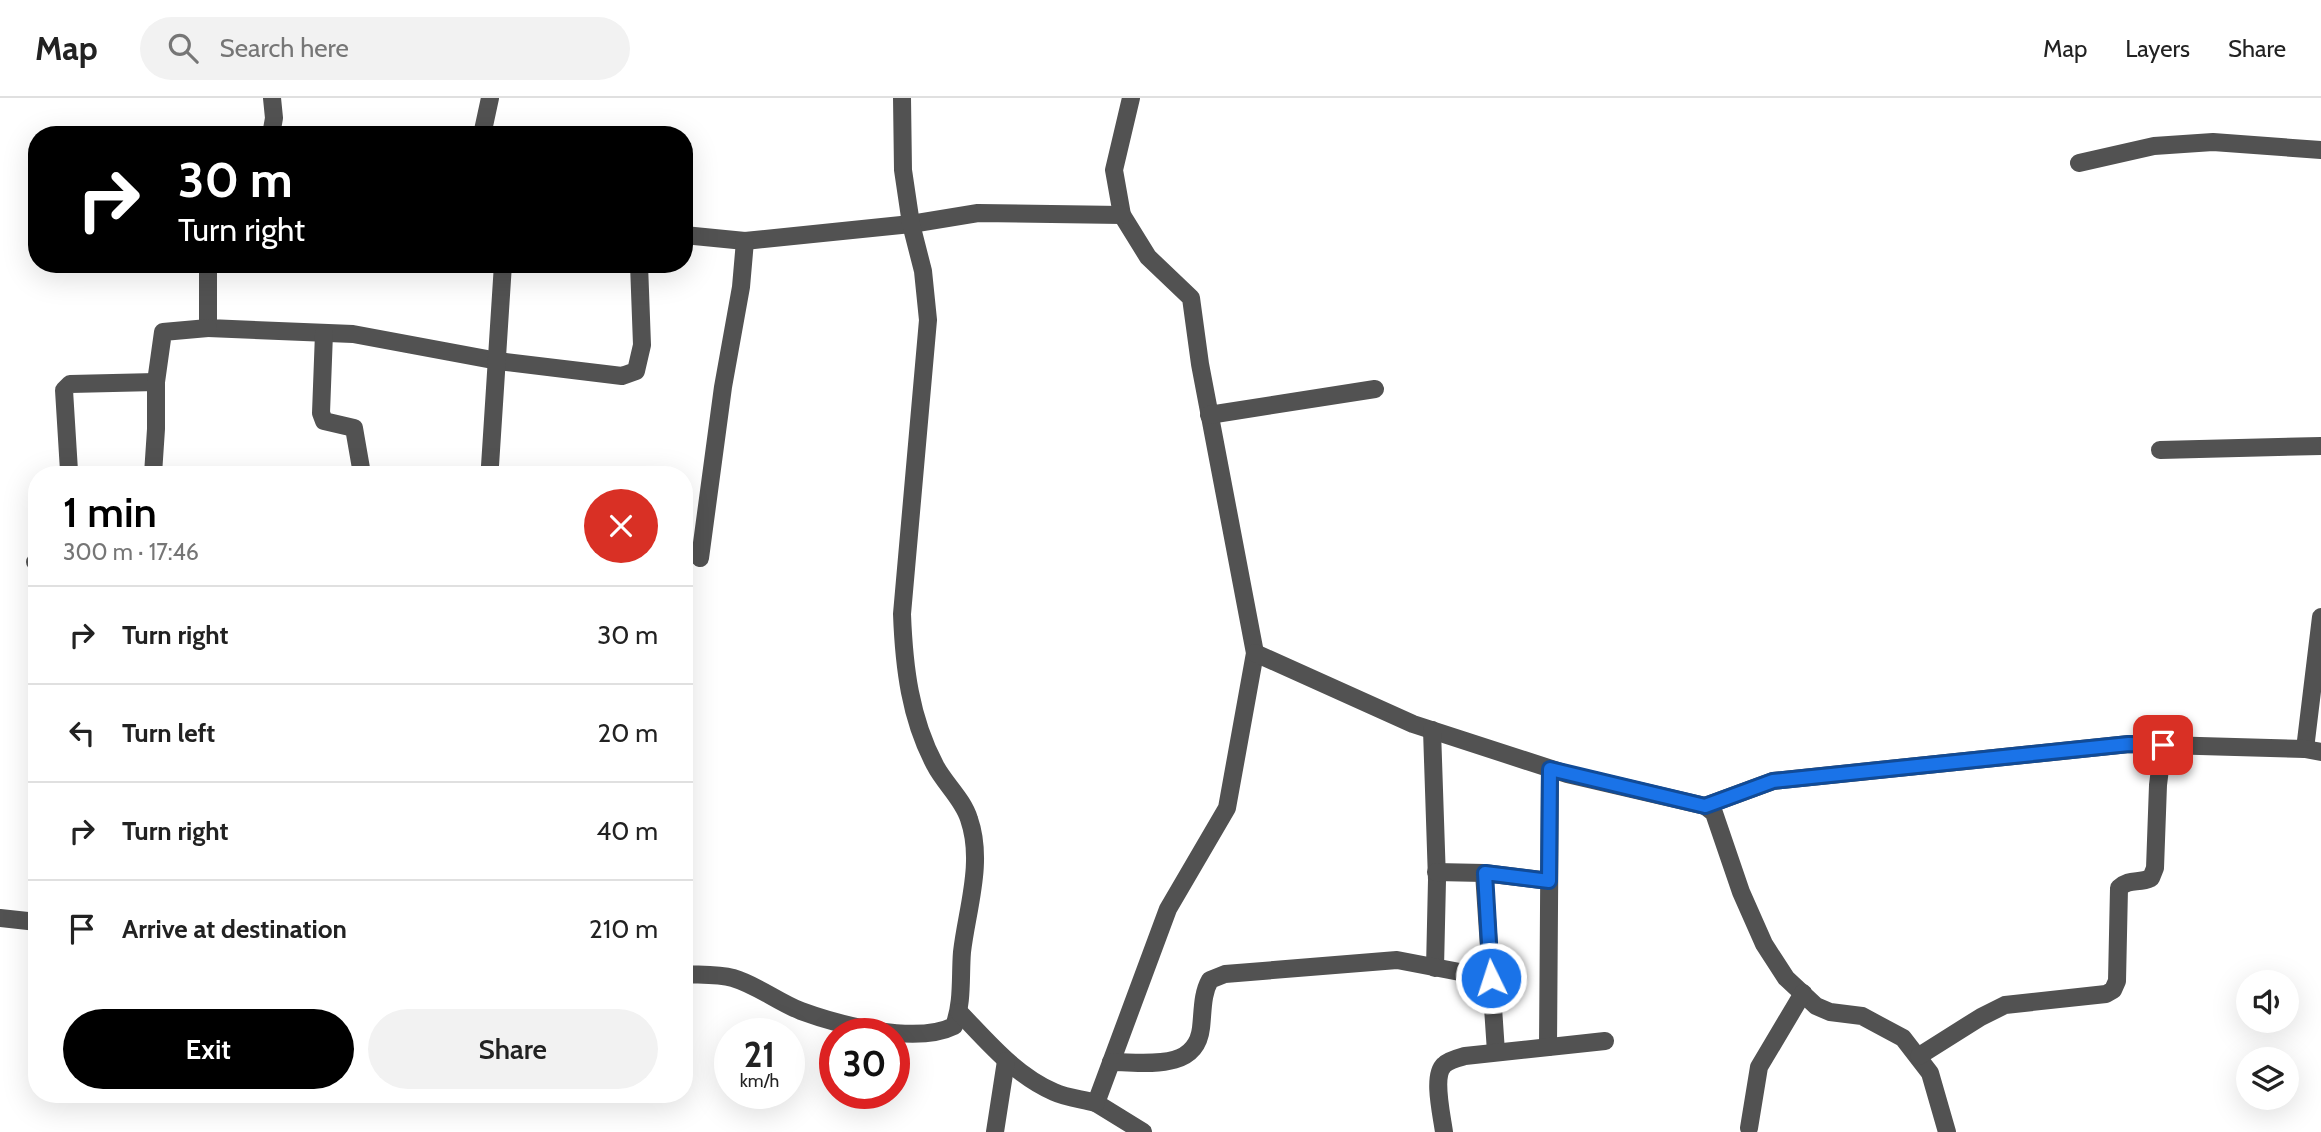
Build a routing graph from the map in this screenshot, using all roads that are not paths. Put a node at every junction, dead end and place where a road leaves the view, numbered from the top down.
1 (272, 98) edge
2 (490, 98) edge
3 (902, 98) edge
4 (1131, 98) edge
5 (273, 126) edge
6 (484, 126) edge
7 (2321, 150) edge
8 (2079, 163) dead end
9 (1122, 215) junction
10 (911, 224) junction
11 (693, 235) edge
12 (745, 241) junction
13 (208, 273) edge
14 (503, 273) edge
15 (639, 273) edge
16 (208, 328) junction
17 (324, 333) junction
18 (498, 361) junction
19 (156, 382) junction
20 (1375, 390) dead end
21 (1209, 415) junction
22 (2321, 446) edge
23 (2160, 450) dead end
24 (69, 466) edge
25 (154, 466) edge
26 (361, 466) edge
27 (490, 466) dead end
28 (700, 558) dead end
29 (2321, 617) edge
30 (1255, 653) junction
31 (1432, 730) junction
32 (2163, 745) junction
33 (2313, 751) edge
34 (1550, 769) junction
35 (1705, 806) junction
36 (1436, 872) junction
37 (1485, 873) junction
38 (1549, 881) junction
39 (0, 918) edge
40 (28, 921) edge
41 (1436, 968) junction
42 (693, 975) edge
43 (1491, 978) junction
44 (1803, 993) junction
45 (959, 1012) junction
46 (1605, 1041) dead end
47 (1548, 1047) junction
48 (1496, 1052) junction
49 (1919, 1056) junction
50 (1006, 1061) junction
51 (1111, 1062) junction
52 (1096, 1102) junction
53 (1112, 1112) junction
54 (1749, 1128) dead end
55 (995, 1132) edge
56 (1115, 1132) edge
57 (1143, 1132) edge
58 (1444, 1132) edge
59 (1947, 1132) edge

1 - 5 street
2 - 6 street
3 - 10 street
4 - 9 street
7 - 8 street
9 - 10 street
9 - 21 street
10 - 12 street
10 - 45 street
11 - 12 street
12 - 28 street
13 - 16 street
14 - 18 street
15 - 18 street
16 - 17 street
16 - 19 street
17 - 18 street
17 - 26 street
18 - 27 street
19 - 24 street
19 - 25 street
20 - 21 street
21 - 30 street
22 - 23 street
29 - 33 street
30 - 31 street
30 - 51 street
31 - 34 street
31 - 36 street
32 - 33 street
32 - 35 street
32 - 49 street
34 - 35 street
34 - 38 street
35 - 44 street
36 - 37 street
36 - 41 street
37 - 38 street
37 - 43 street
38 - 47 street
39 - 40 street
41 - 43 street
41 - 51 street
42 - 45 street
43 - 48 street
44 - 49 street
44 - 54 street
45 - 50 street
46 - 47 street
47 - 48 street
48 - 58 street
49 - 59 street
50 - 52 street
50 - 55 street
51 - 52 street
52 - 53 street
53 - 56 street
53 - 57 street

